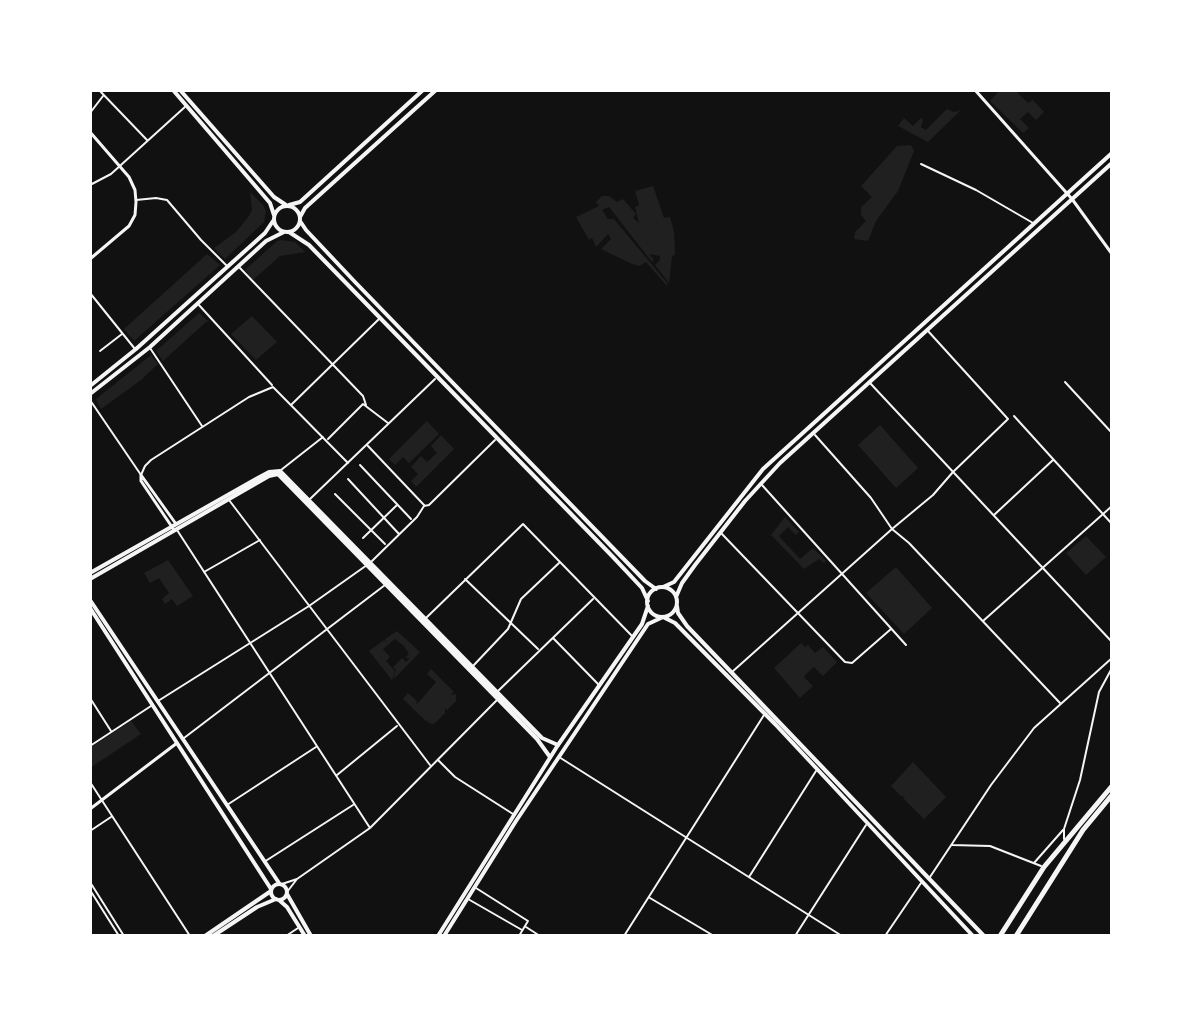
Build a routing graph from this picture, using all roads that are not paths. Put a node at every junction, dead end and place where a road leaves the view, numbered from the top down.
1 (99, 90) edge
2 (173, 90) edge
3 (180, 90) edge
4 (423, 90) edge
5 (436, 90) edge
6 (975, 90) edge
7 (104, 96) junction
8 (186, 105) junction
9 (90, 113) edge
10 (90, 132) edge
11 (147, 141) junction
12 (1112, 153) edge
13 (1112, 163) edge
14 (921, 164) dead end
15 (120, 166) junction
16 (90, 185) edge
17 (1067, 194) junction
18 (1072, 199) junction
19 (136, 200) junction
20 (288, 205) junction
21 (274, 218) junction
22 (300, 219) junction
23 (1034, 223) junction
24 (286, 232) junction
25 (1112, 254) edge
26 (90, 259) edge
27 (228, 266) junction
28 (238, 267) junction
29 (90, 293) edge
30 (197, 304) junction
31 (379, 318) junction
32 (927, 330) junction
33 (123, 334) junction
34 (150, 347) junction
35 (136, 349) junction
36 (100, 351) dead end
37 (332, 366) junction
38 (437, 377) junction
39 (869, 382) junction
40 (1065, 382) dead end
41 (90, 386) edge
42 (273, 387) junction
43 (90, 397) edge
44 (292, 404) junction
45 (366, 405) junction
46 (1014, 416) dead end
47 (388, 424) junction
48 (203, 427) junction
49 (813, 433) junction
50 (1112, 433) edge
51 (325, 438) junction
52 (496, 439) junction
53 (367, 445) junction
54 (1054, 460) junction
55 (348, 463) junction
56 (360, 465) dead end
57 (280, 471) junction
58 (953, 472) junction
59 (141, 475) junction
60 (348, 479) dead end
61 (761, 484) junction
62 (335, 494) dead end
63 (229, 499) junction
64 (309, 500) junction
65 (398, 505) junction
66 (424, 506) junction
67 (1112, 506) edge
68 (1103, 514) junction
69 (994, 515) junction
70 (384, 517) junction
71 (413, 521) junction
72 (1112, 524) edge
73 (175, 528) junction
74 (892, 529) junction
75 (371, 530) junction
76 (721, 532) junction
77 (399, 534) junction
78 (363, 538) dead end
79 (261, 540) junction
80 (387, 546) junction
81 (559, 563) junction
82 (369, 564) junction
83 (1042, 569) junction
84 (204, 572) junction
85 (841, 573) junction
86 (90, 576) edge
87 (465, 579) junction
88 (386, 584) junction
89 (663, 587) junction
90 (656, 589) junction
91 (676, 597) junction
92 (594, 599) junction
93 (90, 600) edge
94 (648, 603) junction
95 (309, 606) junction
96 (677, 606) junction
97 (90, 608) edge
98 (796, 614) junction
99 (663, 617) junction
100 (425, 619) junction
101 (983, 622) junction
102 (511, 624) junction
103 (891, 629) junction
104 (327, 630) junction
105 (552, 637) junction
106 (633, 637) junction
107 (249, 642) junction
108 (1112, 642) edge
109 (906, 645) dead end
110 (538, 650) junction
111 (1112, 658) edge
112 (472, 667) junction
113 (1112, 668) edge
114 (732, 672) junction
115 (269, 673) junction
116 (599, 685) junction
117 (496, 692) junction
118 (90, 698) edge
119 (498, 699) junction
120 (154, 703) junction
121 (1060, 703) junction
122 (764, 714) junction
123 (399, 725) junction
124 (112, 731) junction
125 (180, 742) junction
126 (558, 745) junction
127 (90, 746) edge
128 (317, 746) junction
129 (550, 757) junction
130 (558, 757) junction
131 (437, 759) junction
132 (430, 765) junction
133 (817, 770) junction
134 (336, 776) junction
135 (90, 782) edge
136 (1112, 786) edge
137 (1112, 795) edge
138 (102, 799) junction
139 (354, 804) junction
140 (226, 806) junction
141 (90, 809) edge
142 (513, 815) junction
143 (112, 816) junction
144 (866, 824) junction
145 (370, 828) junction
146 (1064, 829) junction
147 (90, 831) edge
148 (687, 838) junction
149 (1064, 840) junction
150 (951, 845) junction
151 (263, 862) junction
152 (1034, 863) junction
153 (1044, 867) junction
154 (749, 877) junction
155 (297, 879) junction
156 (929, 879) junction
157 (90, 882) edge
158 (922, 882) junction
159 (281, 884) junction
160 (475, 887) junction
161 (90, 890) edge
162 (271, 890) junction
163 (287, 893) junction
164 (649, 897) junction
165 (468, 899) junction
166 (278, 900) junction
167 (808, 915) junction
168 (525, 926) junction
169 (299, 927) junction
170 (523, 931) junction
171 (121, 936) edge
172 (190, 936) edge
173 (205, 936) edge
174 (213, 936) edge
175 (286, 936) edge
176 (308, 936) edge
177 (438, 936) edge
178 (444, 936) edge
179 (519, 936) edge
180 (540, 936) edge
181 (624, 936) edge
182 (714, 936) edge
183 (795, 936) edge
184 (842, 936) edge
185 (885, 936) edge
186 (973, 936) edge
187 (984, 936) edge
188 (1000, 936) edge
189 (1016, 936) edge

1 - 7 street
2 - 8 main road
3 - 20 main road
4 - 20 main road
5 - 22 main road
6 - 17 street
7 - 9 street
7 - 11 street
8 - 11 street
8 - 21 main road
10 - 15 street
11 - 15 street
12 - 17 main road
13 - 18 main road
14 - 23 street
15 - 16 street
15 - 19 street
17 - 18 street
17 - 23 main road
18 - 25 street
18 - 32 main road
19 - 26 street
19 - 27 street
20 - 21 main road
20 - 22 main road
21 - 24 main road
21 - 27 main road
22 - 24 main road
22 - 90 main road
23 - 89 main road
24 - 28 main road
24 - 31 main road
27 - 35 main road
28 - 30 main road
28 - 37 street
29 - 33 street
30 - 34 main road
30 - 42 street
31 - 37 street
31 - 38 main road
32 - 39 main road
32 - 58 street
33 - 35 street
33 - 36 street
34 - 43 main road
34 - 48 street
35 - 41 main road
37 - 44 street
37 - 45 street
38 - 47 street
38 - 52 main road
39 - 49 main road
39 - 58 street
40 - 50 street
42 - 44 street
42 - 48 street
43 - 59 street
44 - 51 street
45 - 47 street
45 - 51 street
46 - 54 street
47 - 53 street
48 - 59 street
49 - 61 main road
49 - 74 street
51 - 55 street
51 - 57 street
52 - 66 street
52 - 94 main road
53 - 55 street
53 - 66 street
54 - 68 street
54 - 69 street
55 - 64 street
56 - 65 street
57 - 64 main road
57 - 73 main road
58 - 69 street
58 - 74 street
59 - 73 street
60 - 70 street
61 - 76 main road
61 - 85 street
62 - 75 street
63 - 73 main road
63 - 79 street
63 - 82 main road
64 - 82 main road
65 - 70 street
65 - 71 street
66 - 71 street
67 - 68 street
68 - 72 street
68 - 83 street
69 - 83 street
70 - 75 street
70 - 77 street
71 - 77 street
73 - 84 street
73 - 86 main road
74 - 85 street
74 - 101 street
75 - 78 street
75 - 80 street
76 - 91 main road
76 - 98 street
77 - 80 street
79 - 84 street
79 - 95 street
80 - 82 street
81 - 87 street
81 - 92 street
81 - 102 street
82 - 88 main road
82 - 95 street
82 - 100 main road
83 - 101 street
83 - 108 street
84 - 107 street
85 - 98 street
85 - 103 street
87 - 100 street
87 - 102 street
88 - 104 street
88 - 119 main road
89 - 90 main road
89 - 91 main road
90 - 94 main road
91 - 96 main road
92 - 105 street
92 - 106 street
93 - 120 main road
94 - 99 main road
94 - 106 main road
95 - 104 street
95 - 107 street
96 - 99 main road
96 - 114 main road
97 - 120 main road
98 - 103 street
98 - 114 street
99 - 122 main road
99 - 130 main road
100 - 112 main road
101 - 121 street
102 - 110 street
102 - 112 street
103 - 109 street
104 - 115 street
104 - 123 street
105 - 110 street
105 - 116 street
106 - 116 main road
107 - 115 street
107 - 120 street
110 - 117 street
111 - 121 street
112 - 117 main road
113 - 146 street
114 - 156 main road
115 - 125 street
115 - 128 street
116 - 126 main road
117 - 126 main road
118 - 124 street
119 - 129 main road
119 - 131 street
120 - 124 street
120 - 125 main road
121 - 150 street
122 - 133 main road
122 - 148 street
123 - 132 street
123 - 134 street
124 - 127 street
125 - 138 street
125 - 140 main road
125 - 162 main road
126 - 129 main road
128 - 134 street
128 - 140 street
129 - 142 main road
130 - 148 street
130 - 160 main road
131 - 132 street
131 - 142 street
132 - 145 street
133 - 144 main road
133 - 154 street
134 - 139 street
135 - 138 street
136 - 149 highway
137 - 189 highway
138 - 141 street
138 - 143 street
139 - 145 street
139 - 151 street
140 - 151 main road
142 - 177 main road
143 - 147 street
143 - 172 street
144 - 158 main road
144 - 167 street
145 - 155 street
146 - 149 street
146 - 152 street
148 - 154 street
148 - 164 street
149 - 153 highway
150 - 152 street
150 - 156 street
151 - 159 main road
152 - 153 street
153 - 188 highway
154 - 167 street
155 - 159 street
155 - 163 street
156 - 187 main road
157 - 171 street
158 - 185 street
158 - 186 main road
159 - 162 main road
159 - 163 main road
160 - 165 main road
160 - 168 street
161 - 171 street
162 - 166 main road
162 - 173 main road
163 - 166 main road
163 - 176 main road
164 - 181 street
164 - 182 street
165 - 170 street
165 - 178 main road
166 - 169 main road
166 - 174 main road
167 - 183 street
167 - 184 street
168 - 170 street
168 - 180 street
169 - 175 street
169 - 176 main road
170 - 179 street

